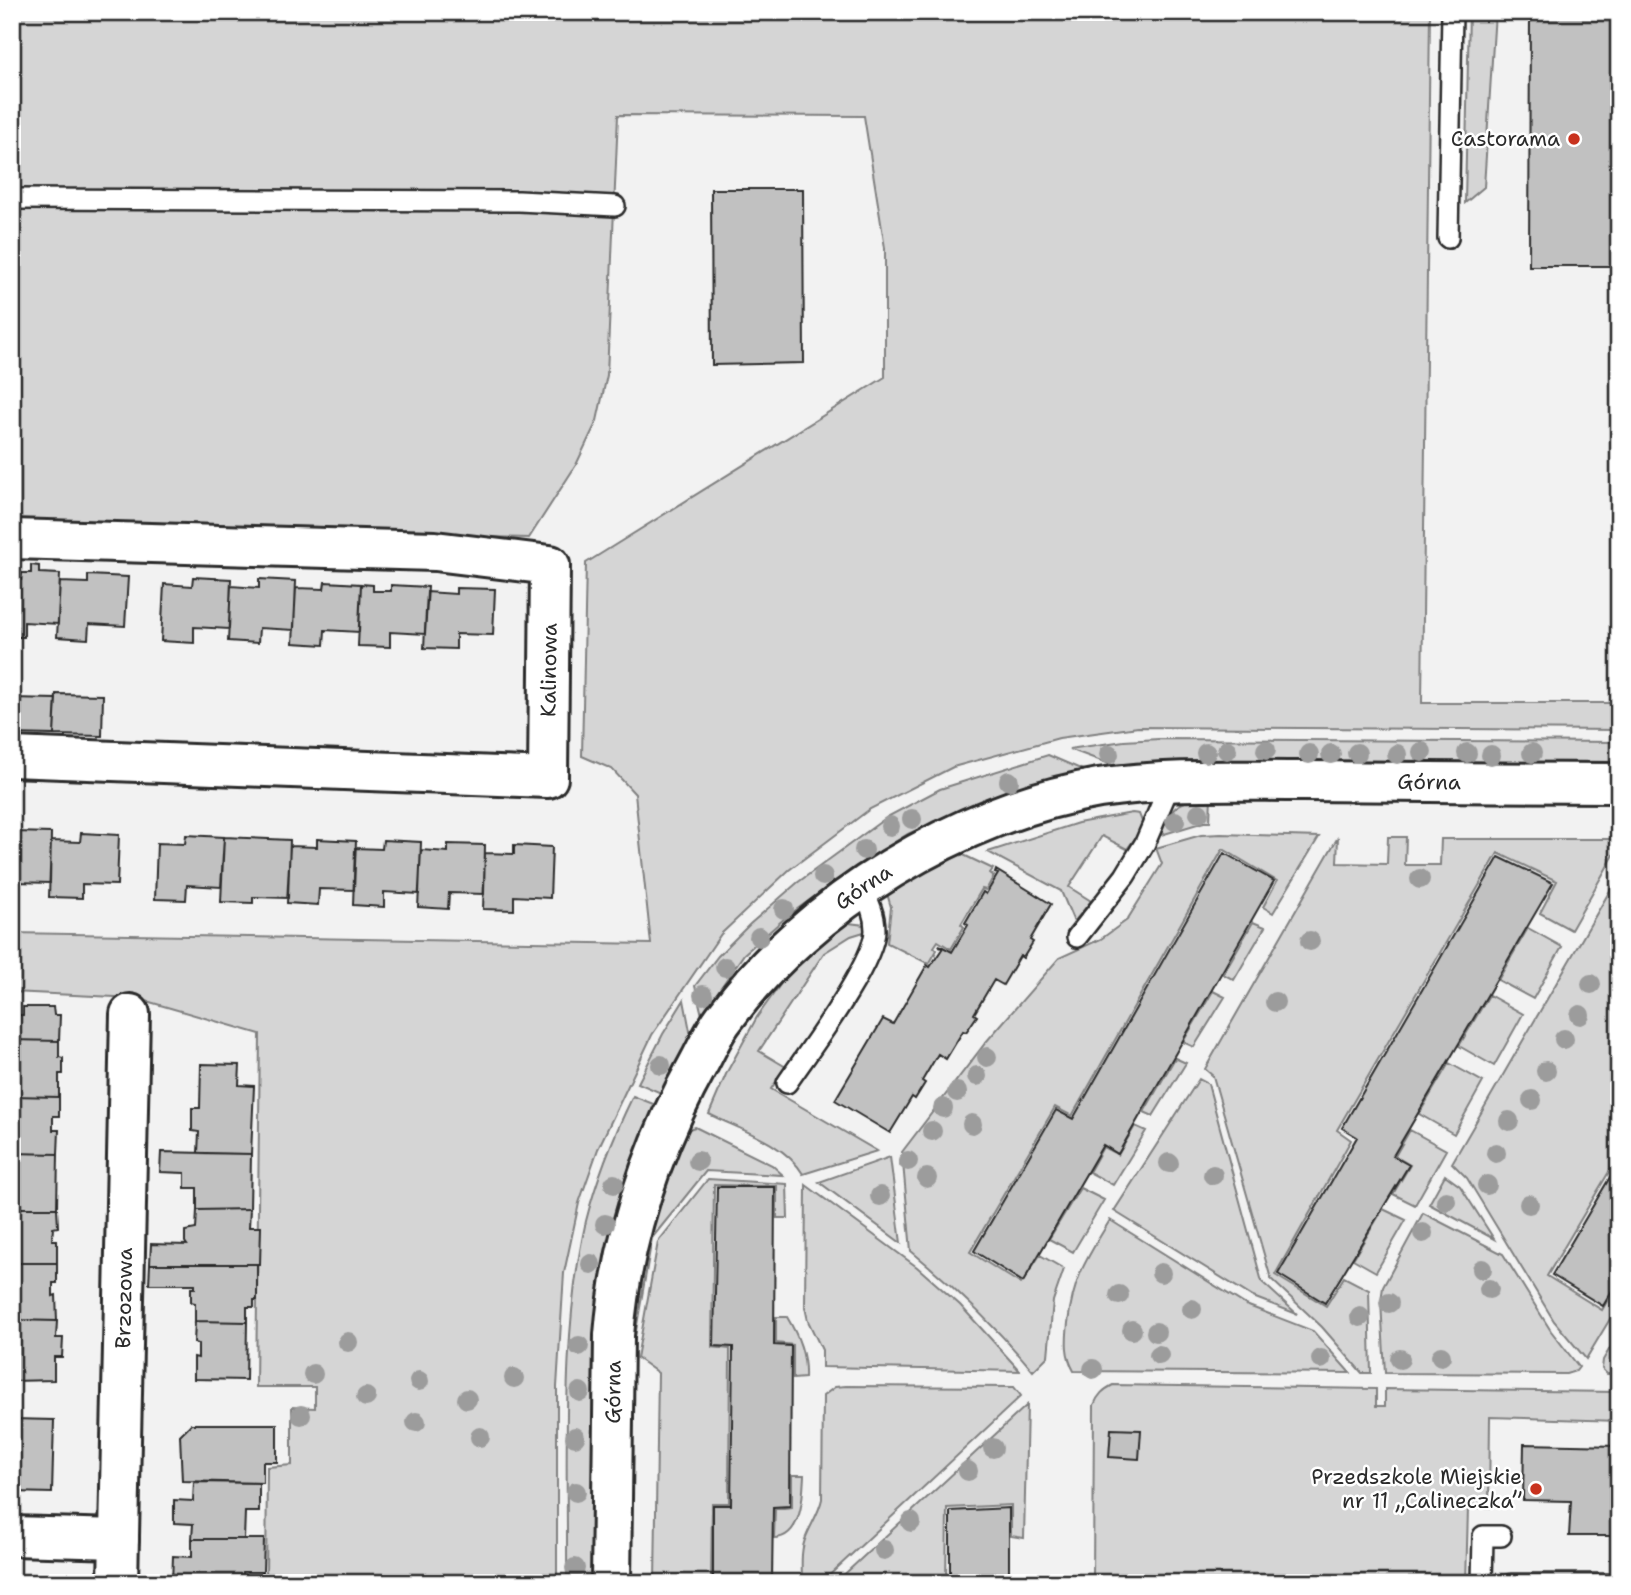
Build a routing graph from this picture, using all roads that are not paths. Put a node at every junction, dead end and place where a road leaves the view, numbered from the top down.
1 (1452, 12) edge
2 (12, 200) edge
3 (615, 206) dead end
4 (1448, 238) dead end
5 (12, 539) edge
6 (12, 757) edge
7 (1171, 782) junction
8 (1619, 783) edge
9 (862, 889) junction
10 (1077, 937) dead end
11 (130, 1014) dead end
12 (787, 1083) dead end
13 (12, 1536) edge
14 (1502, 1536) dead end
15 (119, 1539) junction
16 (118, 1583) edge
17 (611, 1583) edge
18 (1482, 1583) edge

1 - 4 lane
2 - 3 lane
5 - 6 street, Kalinowa
7 - 8 street, Górna
7 - 9 street, Górna
7 - 10 lane
9 - 12 lane
9 - 17 street, Górna
11 - 15 street, Brzozowa
13 - 15 street
14 - 18 lane
15 - 16 street, Brzozowa

